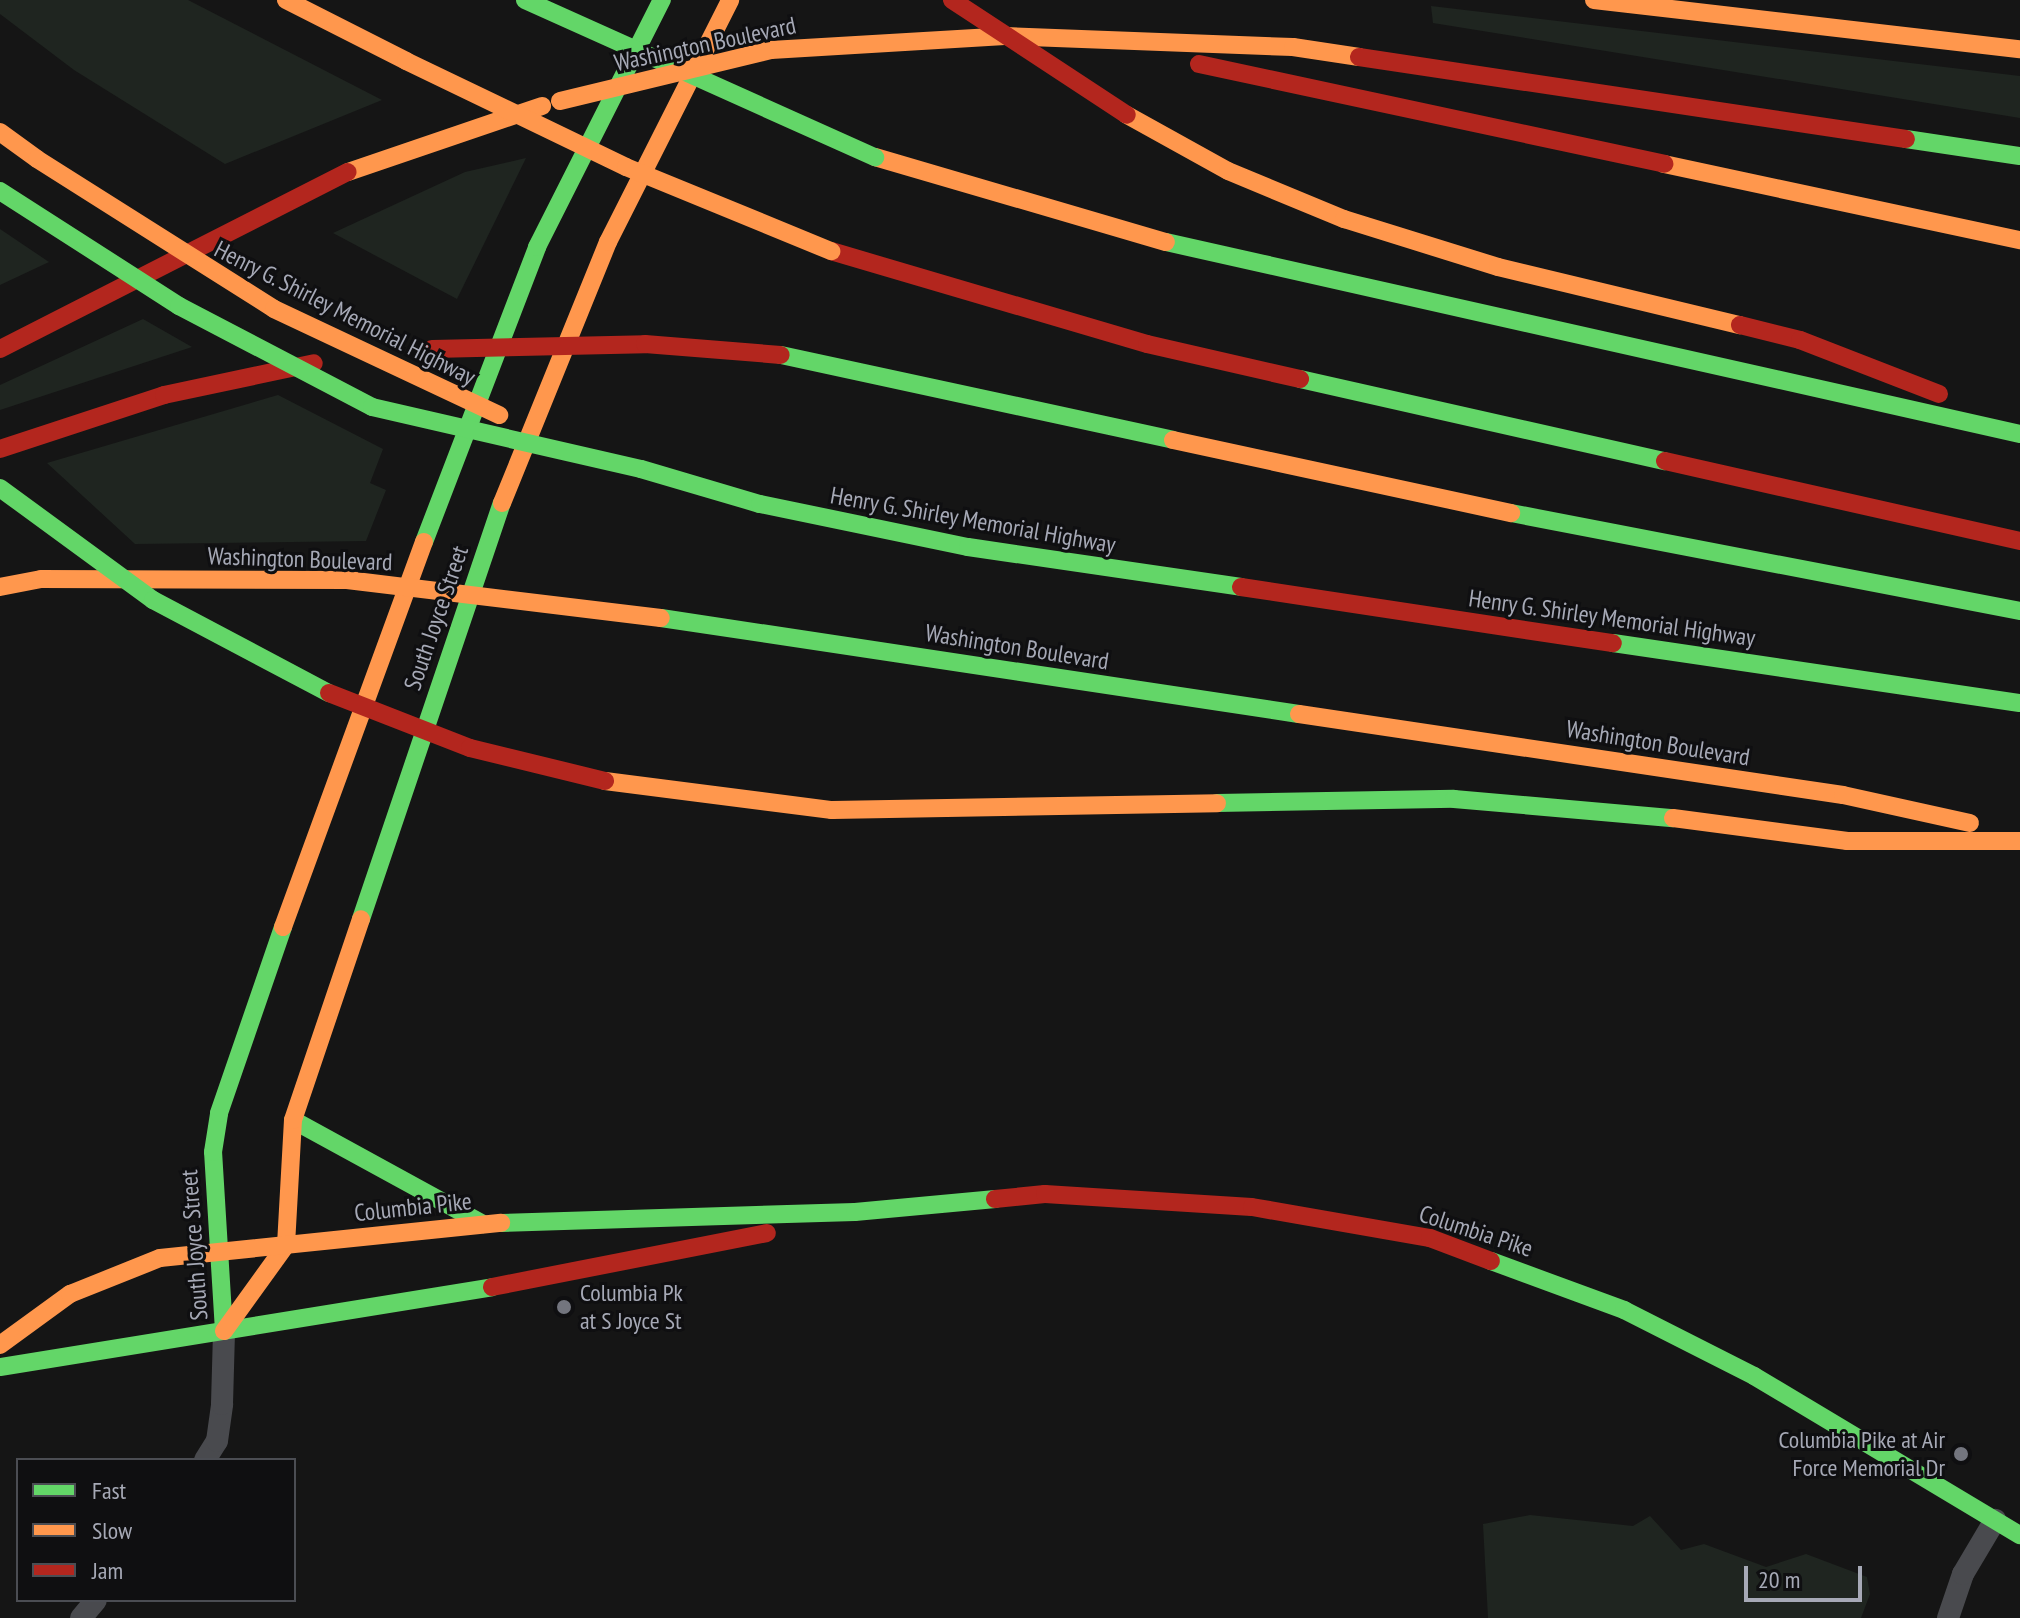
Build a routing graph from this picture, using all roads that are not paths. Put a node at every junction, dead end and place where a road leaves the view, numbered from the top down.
1 (286, 0) edge
2 (311, 0) edge
3 (525, 0) edge
4 (662, 0) edge
5 (730, 0) edge
6 (952, 0) edge
7 (1594, 0) edge
8 (1931, 16) dead end
9 (1091, 40) junction
10 (2020, 40) edge
11 (2020, 49) edge
12 (406, 61) junction
13 (0, 132) edge
14 (2020, 156) edge
15 (0, 191) edge
16 (2020, 240) edge
17 (0, 349) edge
18 (2020, 425) edge
19 (2020, 434) edge
20 (0, 449) edge
21 (641, 469) junction
22 (0, 488) edge
23 (2020, 541) edge
24 (0, 587) edge
25 (2020, 611) edge
26 (2020, 703) edge
27 (2020, 834) edge
28 (2020, 841) edge
29 (293, 1120) junction
30 (855, 1212) junction
31 (483, 1224) junction
32 (286, 1245) junction
33 (219, 1248) junction
34 (224, 1331) junction
35 (0, 1345) edge
36 (0, 1367) edge
37 (206, 1458) edge
38 (1995, 1520) junction
39 (2020, 1535) edge
40 (94, 1602) edge
41 (81, 1618) edge
42 (1948, 1618) edge

1 - 12 main road
2 - 12 main road
3 - 19 main road, bridge
4 - 33 main road, South Joyce Street
5 - 29 main road, South Joyce Street
6 - 18 main road, bridge
7 - 11 main road
8 - 10 main road
9 - 14 main road
9 - 16 main road
9 - 17 main road, Washington Boulevard, bridge
12 - 23 main road, bridge
13 - 21 main road, Henry G. Shirley Memorial Highway, bridge
15 - 21 main road, bridge
20 - 25 main road, bridge
21 - 26 main road, Henry G. Shirley Memorial Highway
22 - 28 main road, bridge
24 - 27 main road, Washington Boulevard, bridge
29 - 31 main road
29 - 32 main road, South Joyce Street
30 - 31 main road, Columbia Pike
30 - 34 main road, Columbia Pike
30 - 38 main road, Columbia Pike
31 - 32 main road, Columbia Pike
32 - 33 main road, Columbia Pike
32 - 34 main road, South Joyce Street
33 - 34 main road, South Joyce Street
33 - 35 main road, Columbia Pike
34 - 36 main road, Columbia Pike
34 - 37 lane
38 - 39 main road, Columbia Pike
38 - 42 lane
40 - 41 lane

